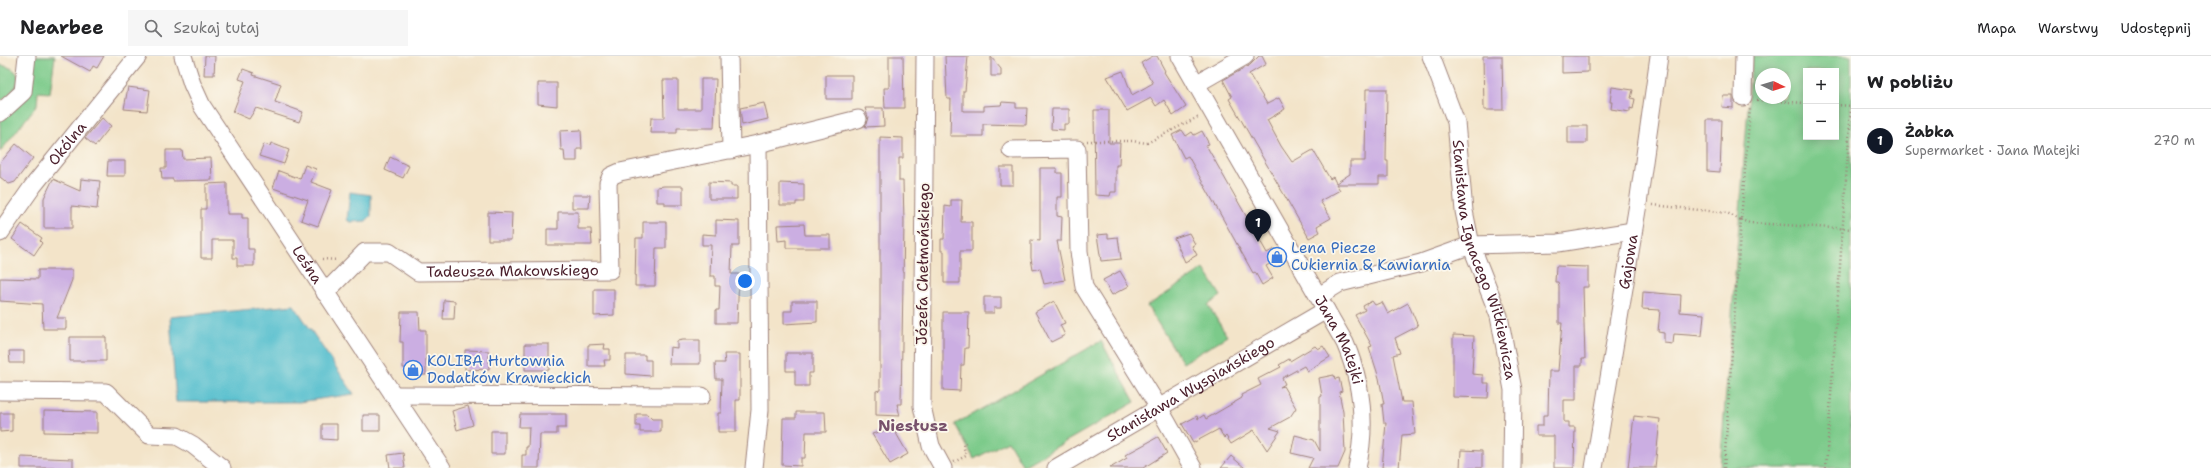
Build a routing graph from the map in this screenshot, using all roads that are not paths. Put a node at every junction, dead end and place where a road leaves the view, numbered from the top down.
1 (27, 56) edge
2 (138, 56) edge
3 (183, 56) edge
4 (729, 56) edge
5 (925, 56) edge
6 (1180, 56) edge
7 (1245, 56) edge
8 (1431, 56) edge
9 (1660, 56) edge
10 (1744, 56) edge
11 (1196, 84) junction
12 (1749, 102) road end
13 (0, 113) edge
14 (858, 119) dead end
15 (758, 144) junction
16 (731, 150) junction
17 (1011, 150) dead end
18 (1633, 231) junction
19 (0, 233) edge
20 (1470, 245) junction
21 (325, 293) junction
22 (1322, 303) junction
23 (0, 391) edge
24 (393, 395) junction
25 (702, 396) dead end
26 (1159, 408) junction
27 (947, 466) edge
28 (222, 468) edge
29 (442, 468) edge
30 (754, 468) edge
31 (1056, 468) edge
32 (1193, 468) edge
33 (1357, 468) edge
34 (1512, 468) edge
35 (1594, 468) edge

1 - 13 street
2 - 19 street, Okólna
3 - 21 street, Leśna
4 - 16 street
5 - 27 street, Józefa Chełmońskiego
6 - 11 street, Jana Matejki
7 - 11 street
8 - 20 street, Stanisława Ignacego Witkiewicza
9 - 18 street, Gajowa
10 - 12 street
11 - 22 street, Jana Matejki
14 - 15 street, Tadeusza Makowskiego
15 - 16 street, Tadeusza Makowskiego
15 - 30 street
16 - 21 street, Tadeusza Makowskiego
17 - 26 street
18 - 20 street, Stanisława Wyspiańskiego
18 - 35 street, Gajowa
20 - 22 street, Stanisława Wyspiańskiego
20 - 34 street, Stanisława Ignacego Witkiewicza
21 - 24 street, Leśna
22 - 26 street, Stanisława Wyspiańskiego
22 - 33 street, Jana Matejki
23 - 28 street
24 - 25 street
24 - 29 street, Leśna
26 - 31 street, Stanisława Wyspiańskiego
26 - 32 street

